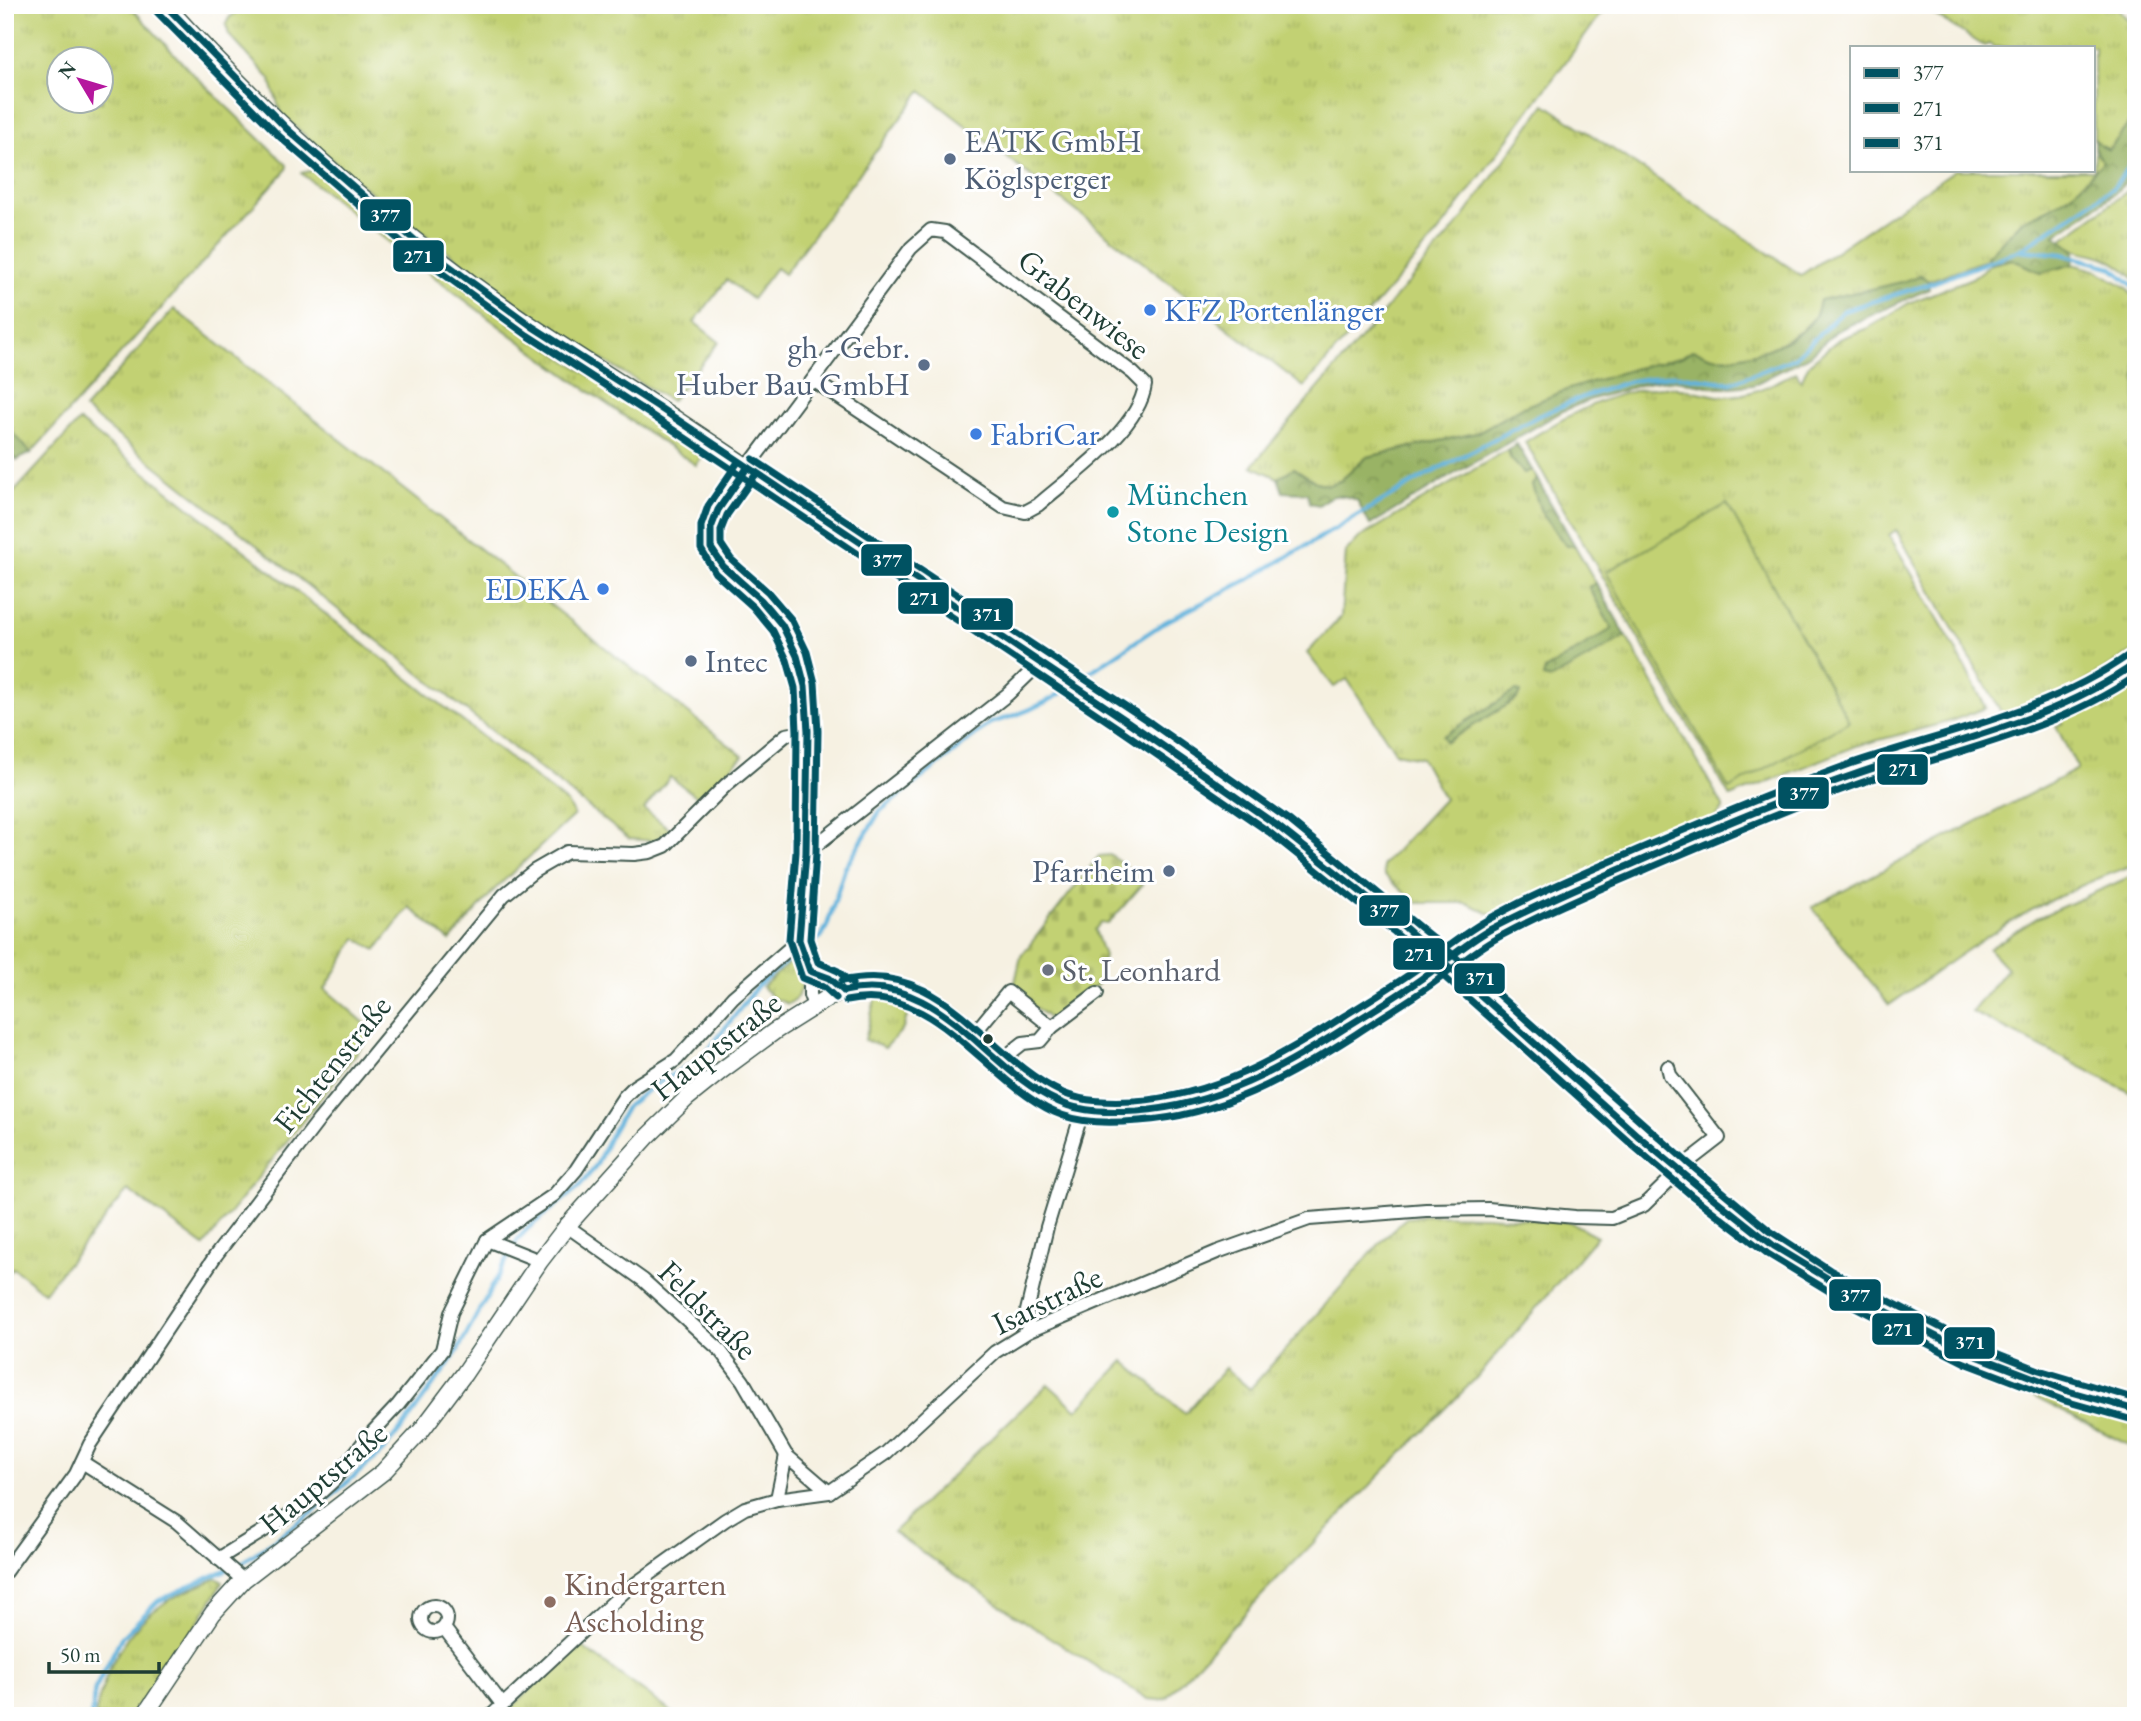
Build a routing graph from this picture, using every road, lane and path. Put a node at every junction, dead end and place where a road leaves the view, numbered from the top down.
1 (165, 5) edge
2 (813, 380) junction
3 (747, 468) junction
4 (1040, 663) junction
5 (2136, 663) edge
6 (808, 731) junction
7 (806, 853) junction
8 (801, 947) junction
9 (1444, 961) junction
10 (810, 971) junction
11 (844, 990) junction
12 (1097, 993) dead end
13 (814, 1006) junction
14 (1052, 1027) junction
15 (972, 1036) junction
16 (999, 1062) junction
17 (1668, 1067) dead end
18 (1083, 1109) junction
19 (1680, 1170) junction
20 (567, 1226) junction
21 (487, 1240) junction
22 (540, 1261) junction
23 (1029, 1331) junction
24 (2136, 1410) edge
25 (786, 1455) junction
26 (82, 1462) junction
27 (829, 1492) junction
28 (777, 1499) junction
29 (221, 1561) junction
30 (5, 1572) edge
31 (239, 1577) junction
32 (444, 1628) dead end
33 (502, 1704) junction
34 (144, 1716) edge
35 (491, 1716) edge

1 - 3 main road
2 - 2 street, Grabenwiese
2 - 3 street, Grabenwiese
3 - 4 main road
3 - 6 street, Grabenwiese
4 - 7 street
4 - 9 main road
5 - 9 main road, Hauptstraße
6 - 7 street
6 - 26 street, Fichtenstraße
7 - 8 street
8 - 10 street
8 - 21 street
9 - 18 main road, Hauptstraße
9 - 19 main road
10 - 11 street
10 - 13 street
11 - 13 main road, Hauptstraße
11 - 15 main road, Hauptstraße
12 - 14 street
13 - 20 main road, Hauptstraße
14 - 15 street
14 - 16 street
15 - 16 main road, Hauptstraße
16 - 18 main road, Hauptstraße
17 - 19 street, Isarstraße
18 - 23 street
19 - 23 street, Isarstraße
19 - 24 main road
20 - 22 main road, Hauptstraße
20 - 25 street, Feldstraße
21 - 22 street
21 - 29 street
22 - 31 main road, Hauptstraße
23 - 27 street, Isarstraße
25 - 27 street, Feldstraße
25 - 28 street
26 - 29 street
26 - 30 street, Fichtenstraße
27 - 28 street, Isarstraße
28 - 33 street, Isarstraße
29 - 31 street
31 - 34 main road, Hauptstraße
32 - 33 street
33 - 35 street, Isarstraße

